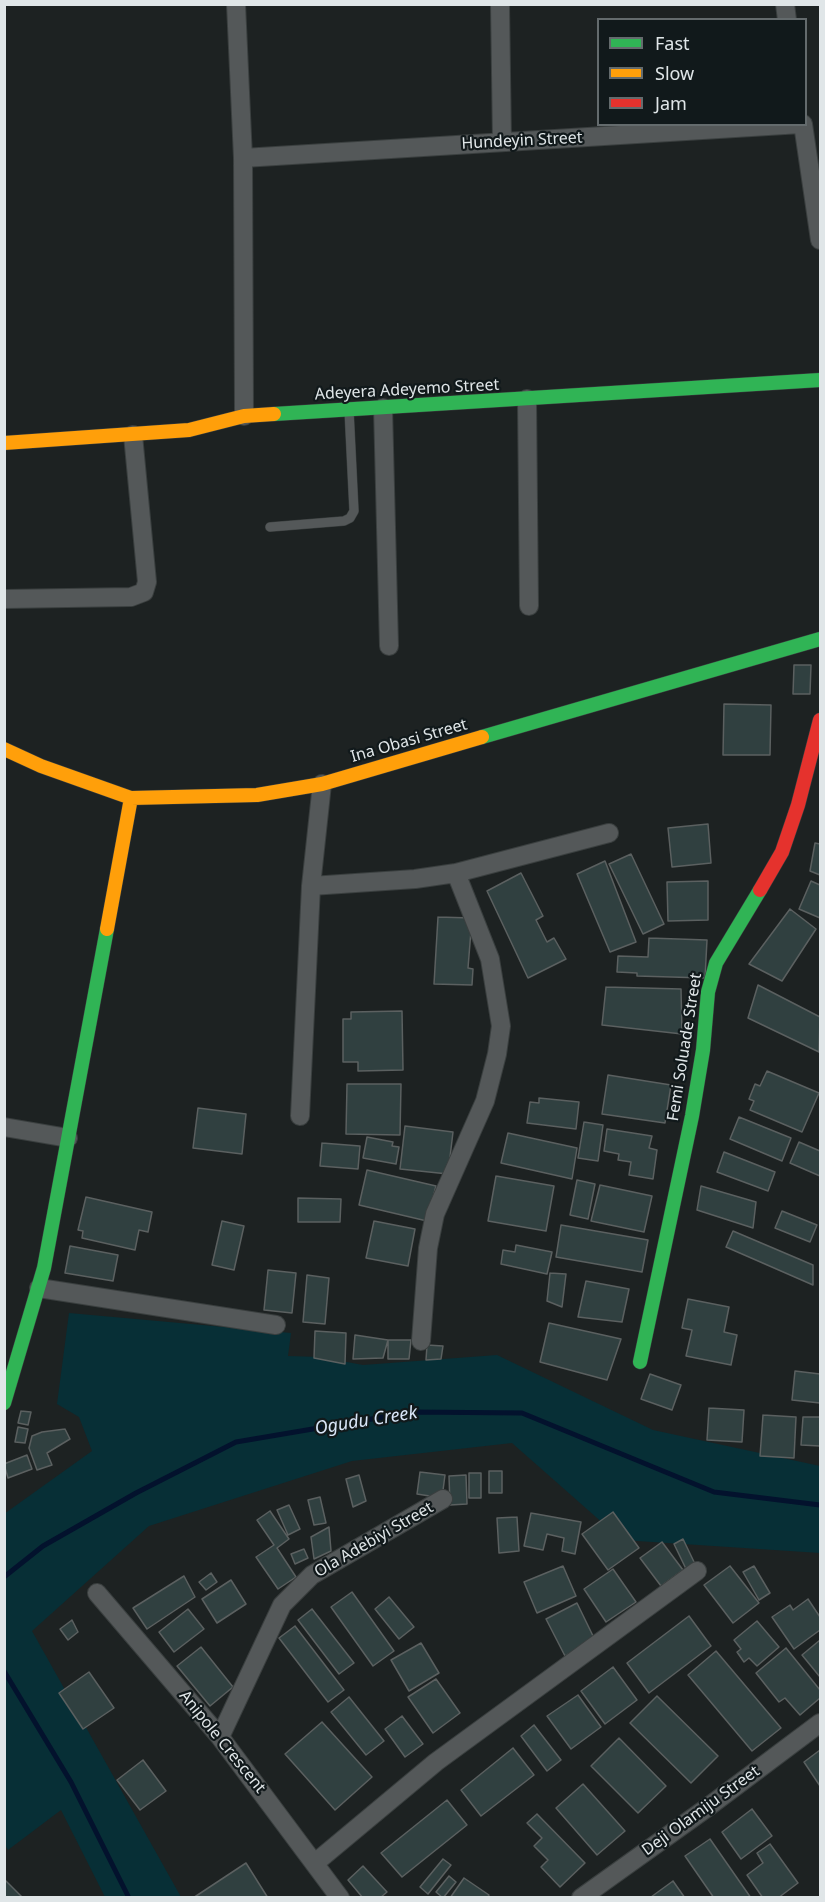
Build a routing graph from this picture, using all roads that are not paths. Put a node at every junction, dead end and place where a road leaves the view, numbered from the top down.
1 (236, 4) edge
2 (500, 4) edge
3 (769, 126) edge
4 (802, 126) edge
5 (502, 142) junction
6 (243, 158) junction
7 (820, 240) edge
8 (817, 381) edge
9 (527, 399) junction
10 (383, 408) junction
11 (349, 410) junction
12 (244, 416) junction
13 (133, 435) junction
14 (4, 443) edge
15 (270, 527) dead end
16 (4, 599) edge
17 (529, 606) dead end
18 (820, 639) edge
19 (390, 646) dead end
20 (820, 720) edge
21 (4, 749) edge
22 (322, 784) junction
23 (131, 798) junction
24 (609, 833) dead end
25 (456, 873) junction
26 (311, 886) junction
27 (300, 1116) dead end
28 (4, 1127) edge
29 (68, 1138) junction
30 (39, 1288) junction
31 (276, 1325) dead end
32 (421, 1341) dead end
33 (640, 1362) dead end
34 (4, 1404) edge
35 (443, 1499) dead end
36 (697, 1571) dead end
37 (97, 1593) dead end
38 (820, 1723) edge
39 (220, 1737) junction
40 (315, 1863) junction
41 (340, 1898) edge
42 (581, 1898) edge

1 - 6 street
2 - 5 street
3 - 5 street, Hundeyin Street
4 - 7 street
5 - 6 street, Hundeyin Street
6 - 12 street
8 - 9 street, Adeyera Adeyemo Street
9 - 10 street, Adeyera Adeyemo Street
9 - 17 street
10 - 11 street, Adeyera Adeyemo Street
10 - 19 street
11 - 12 street, Adeyera Adeyemo Street
11 - 15 lane
12 - 13 street, Adeyera Adeyemo Street
13 - 14 street, Adeyera Adeyemo Street
13 - 16 street
18 - 22 street, Ina Obasi Street
20 - 33 street, Femi Soluade Street
21 - 23 street, Ina Obasi Street
22 - 23 street, Ina Obasi Street
22 - 26 street
23 - 29 street
24 - 25 street
25 - 26 street
25 - 32 street
26 - 27 street
28 - 29 street
29 - 30 street
30 - 31 street
30 - 34 street
35 - 39 street, Ola Adebiyi Street
36 - 40 street
37 - 39 street, Anipole Crescent
38 - 42 street, Deji Olamiju Street
39 - 40 street, Anipole Crescent
40 - 41 street, Anipole Crescent

